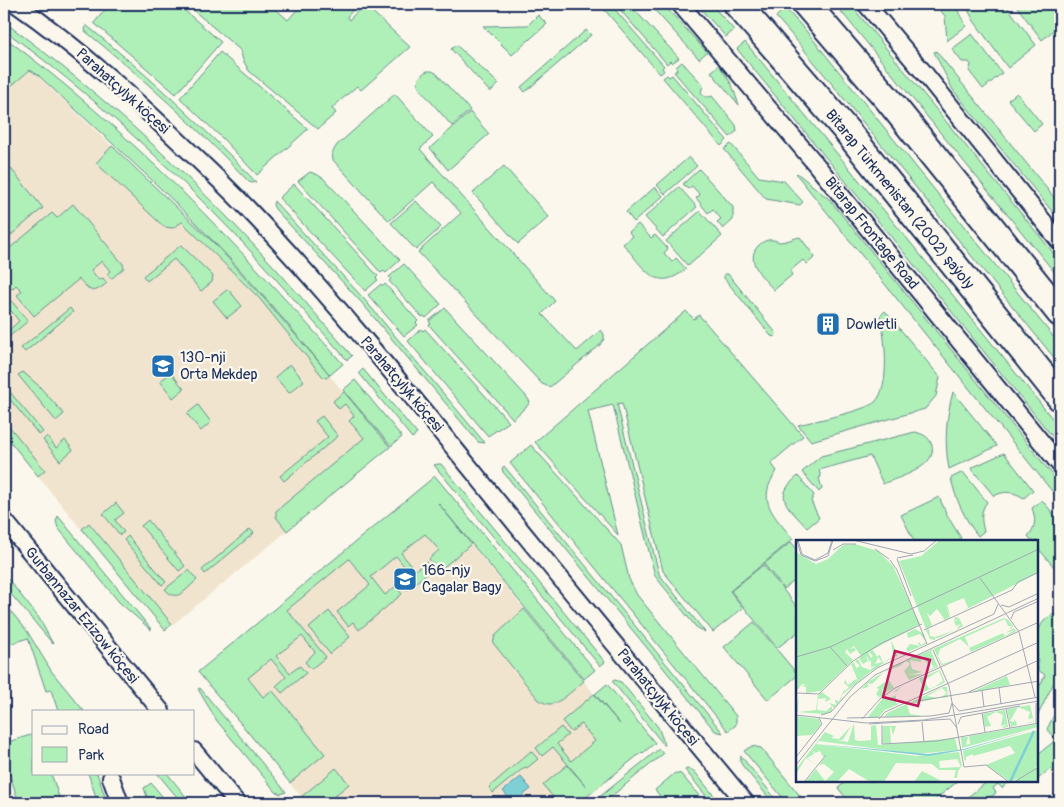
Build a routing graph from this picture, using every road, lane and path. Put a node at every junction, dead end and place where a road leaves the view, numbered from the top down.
1 (16, 4) edge
2 (680, 4) edge
3 (737, 4) edge
4 (806, 4) edge
5 (866, 4) edge
6 (1060, 242) edge
7 (1060, 313) edge
8 (1060, 397) edge
9 (1060, 465) edge
10 (4, 520) edge
11 (160, 710) edge
12 (195, 751) edge
13 (111, 778) dead end
14 (120, 803) edge
15 (237, 803) edge
16 (746, 803) edge

1 - 16 street, Parahatçylyk köçesi
2 - 9 street, Bitarap Frontage Road
3 - 8 main road, Bitarap Türkmenistan (2002) şaýoly
4 - 7 main road
5 - 6 street
10 - 11 street, Gurbannazar Ezizow köçesi
12 - 15 street
13 - 14 street

